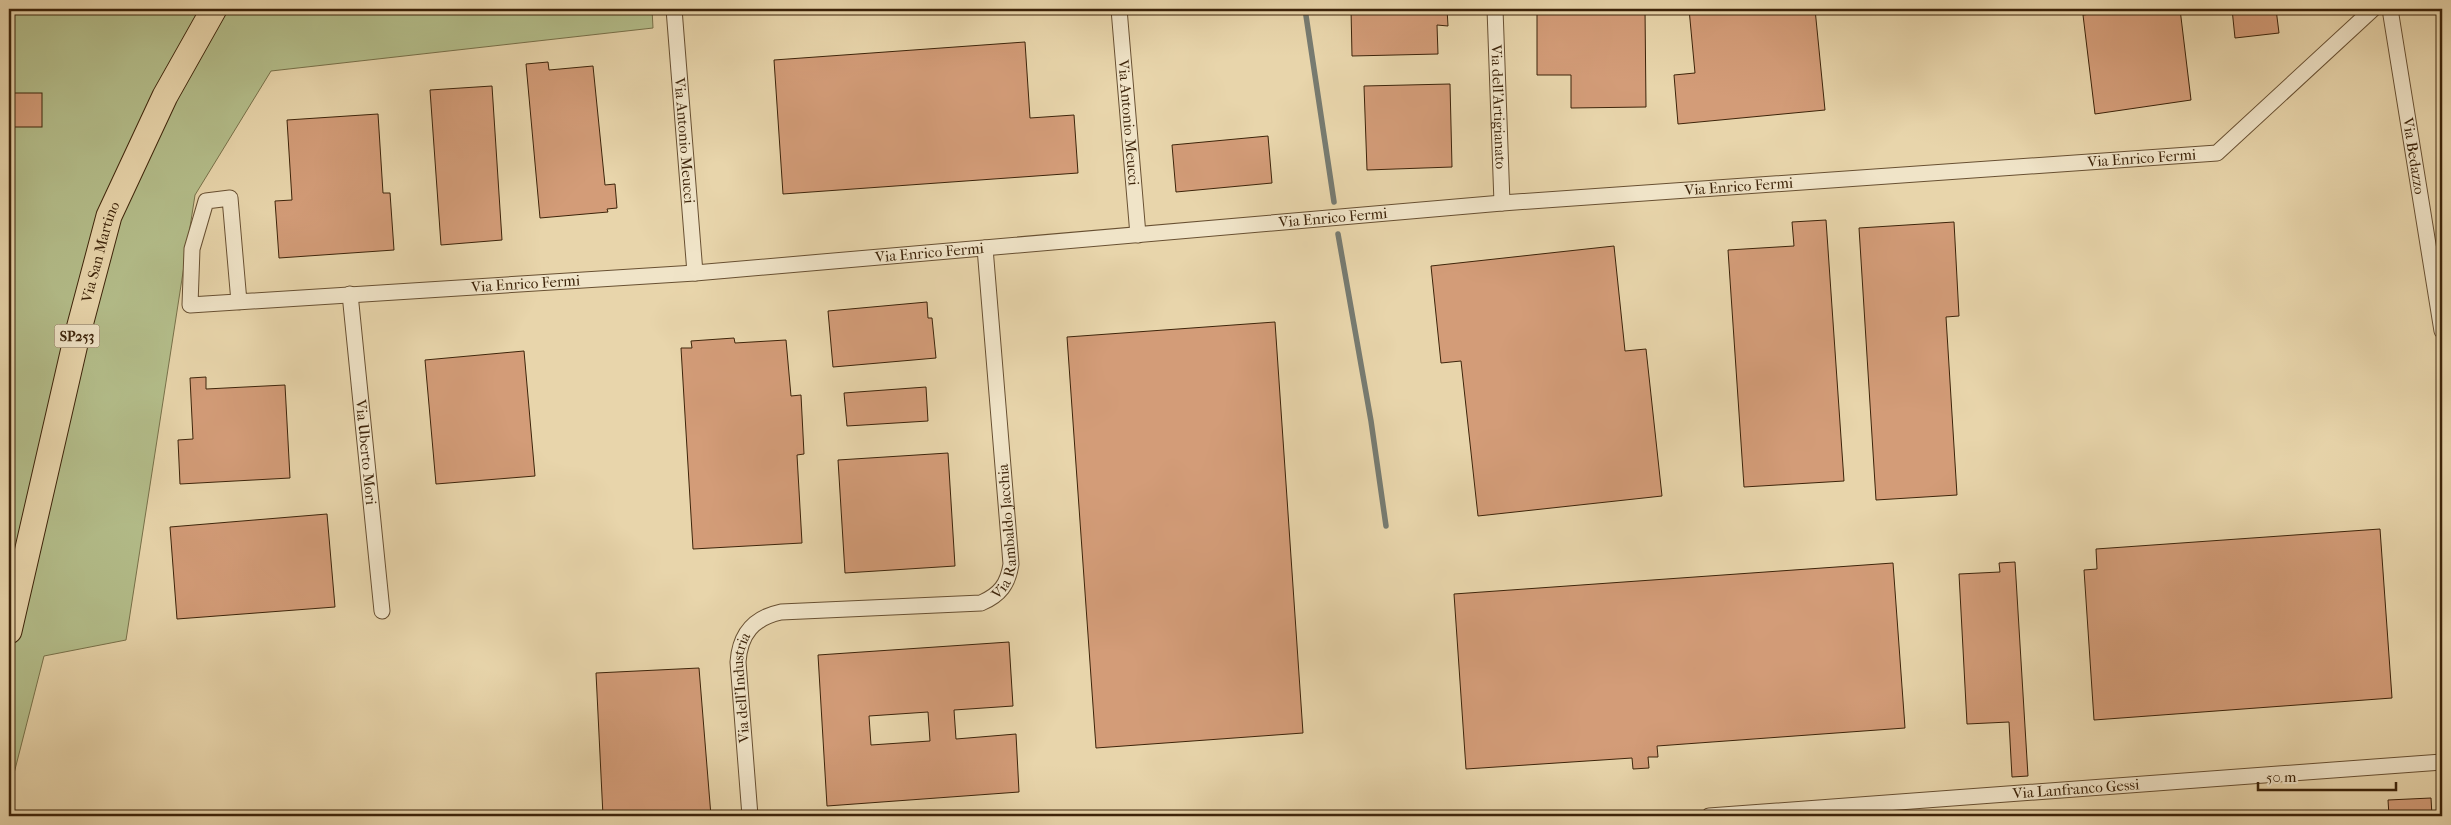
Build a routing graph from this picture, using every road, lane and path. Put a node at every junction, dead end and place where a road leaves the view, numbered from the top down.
1 (214, 9) edge
2 (674, 9) edge
3 (1119, 9) edge
4 (1496, 9) edge
5 (2373, 9) edge
6 (2390, 9) edge
7 (1502, 204) junction
8 (1138, 235) junction
9 (985, 248) junction
10 (695, 273) junction
11 (350, 294) junction
12 (239, 302) junction
13 (2442, 331) edge
14 (382, 611) dead end
15 (781, 612) joint
16 (9, 631) edge
17 (2442, 762) edge
18 (750, 816) edge
19 (1709, 816) edge

1 - 16 main road, Via San Martino / SP253
2 - 10 street, Via Antonio Meucci
3 - 8 street, Via Antonio Meucci
4 - 7 street, Via dell'Artigianato
5 - 7 street, Via Enrico Fermi
6 - 13 street, Via Bedazzo
7 - 8 street, Via Enrico Fermi
8 - 9 street, Via Enrico Fermi
9 - 10 street, Via Enrico Fermi
9 - 15 street, Via Rambaldo Jacchia
10 - 11 street, Via Enrico Fermi
11 - 12 street, Via Enrico Fermi
11 - 14 street, Via Uberto Mori
12 - 12 street, Via Enrico Fermi
15 - 18 street, Via dell'Industria
17 - 19 street, Via Lanfranco Gessi

